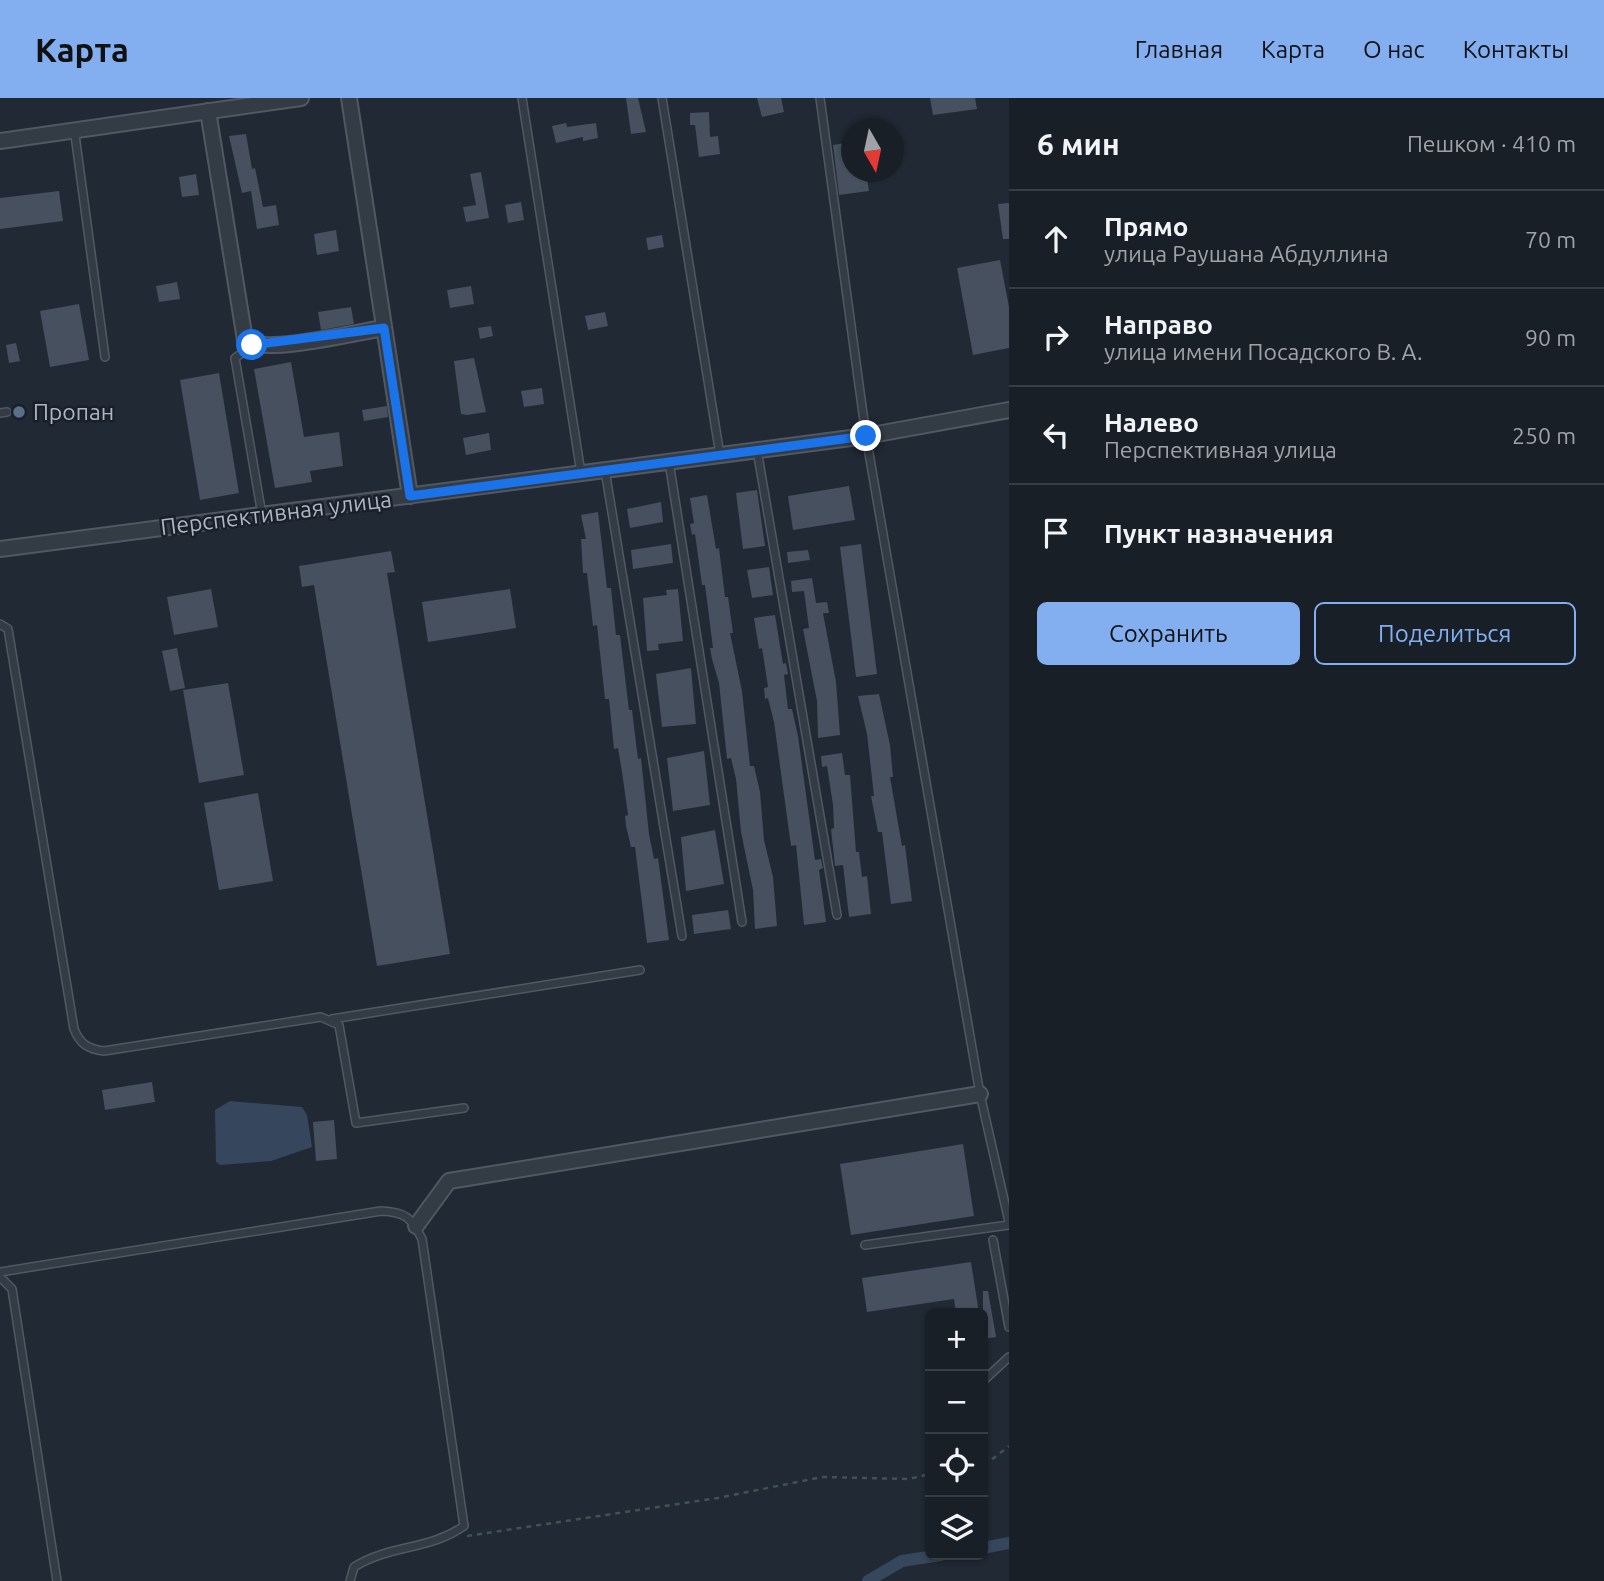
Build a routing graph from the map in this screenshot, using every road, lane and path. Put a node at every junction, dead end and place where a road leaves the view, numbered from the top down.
1 (302, 98) edge
2 (349, 98) edge
3 (522, 98) edge
4 (662, 98) edge
5 (820, 98) edge
6 (208, 111) junction
7 (75, 135) dead end
8 (0, 141) edge
9 (384, 328) junction
10 (252, 345) junction
11 (105, 357) dead end
12 (1009, 410) edge
13 (866, 436) junction
14 (757, 450) junction
15 (720, 455) junction
16 (669, 462) junction
17 (605, 470) junction
18 (581, 473) junction
19 (410, 496) junction
20 (262, 515) junction
21 (0, 549) edge
22 (0, 625) edge
23 (837, 915) dead end
24 (742, 922) dead end
25 (682, 936) dead end
26 (640, 970) dead end
27 (332, 1019) junction
28 (981, 1094) junction
29 (464, 1108) dead end
30 (1009, 1224) edge
31 (415, 1226) junction
32 (993, 1240) dead end
33 (864, 1245) dead end
34 (0, 1274) edge
35 (1009, 1327) edge
36 (1009, 1356) edge
37 (988, 1376) edge
38 (1009, 1446) edge
39 (988, 1462) edge
40 (925, 1475) edge
41 (443, 1540) junction
42 (57, 1581) edge
43 (350, 1581) edge

1 - 6 street
2 - 9 street
3 - 18 lane
4 - 15 lane
5 - 13 lane
6 - 8 street
6 - 10 street
7 - 11 lane
9 - 10 street
9 - 19 street
10 - 20 lane
12 - 13 street, Перспективная улица
13 - 14 street, Перспективная улица
13 - 28 lane
14 - 15 street, Перспективная улица
14 - 23 lane
15 - 16 street, Перспективная улица
16 - 17 street, Перспективная улица
16 - 24 lane
17 - 18 street, Перспективная улица
17 - 25 lane
18 - 19 street, Перспективная улица
19 - 20 street, Перспективная улица
20 - 21 street, Перспективная улица
22 - 27 lane
26 - 27 lane
27 - 29 lane
28 - 30 lane
28 - 31 street
30 - 33 lane
31 - 34 lane
31 - 41 lane
32 - 35 lane
34 - 42 lane
36 - 37 lane
38 - 39 path
40 - 41 path
41 - 43 lane

